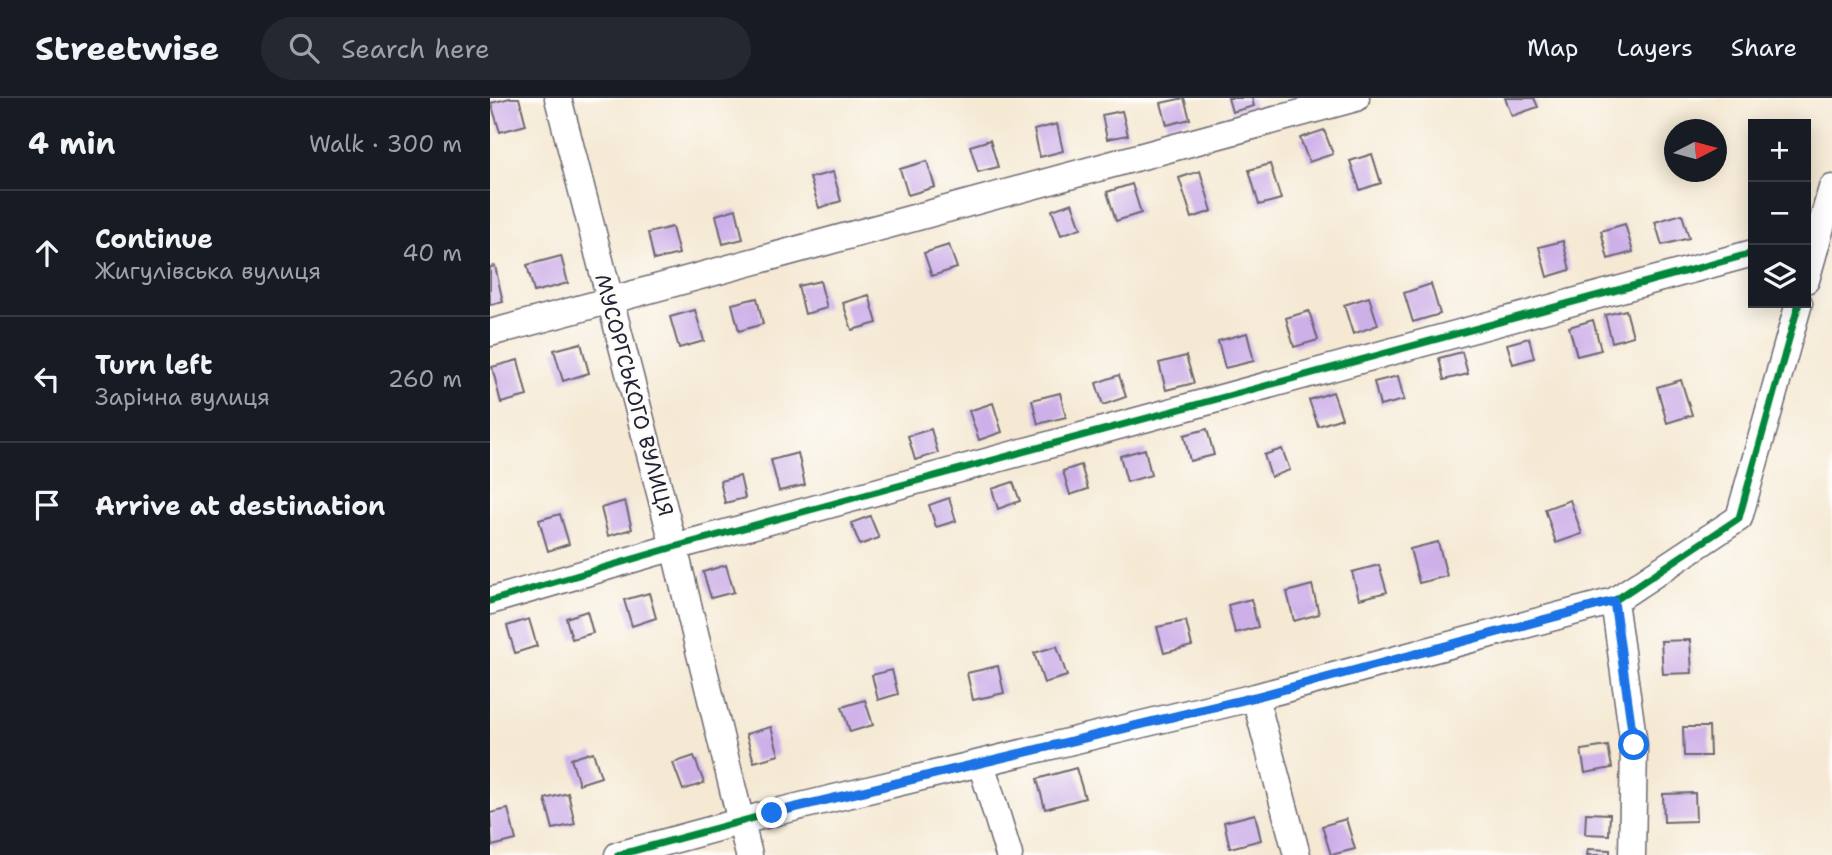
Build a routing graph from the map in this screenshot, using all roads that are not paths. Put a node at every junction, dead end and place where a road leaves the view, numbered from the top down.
1 (558, 98) edge
2 (1356, 98) edge
3 (1832, 188) edge
4 (1812, 237) edge
5 (1748, 254) edge
6 (609, 301) junction
7 (1798, 308) edge
8 (490, 333) edge
9 (674, 547) junction
10 (490, 601) edge
11 (1614, 601) junction
12 (1255, 697) junction
13 (981, 763) junction
14 (740, 821) junction
15 (618, 855) edge
16 (749, 855) edge
17 (1009, 855) edge
18 (1297, 855) edge
19 (1632, 855) edge

1 - 6 street, МУСОРГСЬКОГО ВУЛИЦЯ
2 - 6 street
3 - 4 street
5 - 9 street
6 - 8 street
6 - 9 street, МУСОРГСЬКОГО ВУЛИЦЯ
7 - 11 street
9 - 10 street
9 - 14 street, МУСОРГСЬКОГО ВУЛИЦЯ
11 - 12 street
11 - 19 street
12 - 13 street
12 - 18 street
13 - 14 street
13 - 17 street
14 - 15 street
14 - 16 street, МУСОРГСЬКОГО ВУЛИЦЯ

